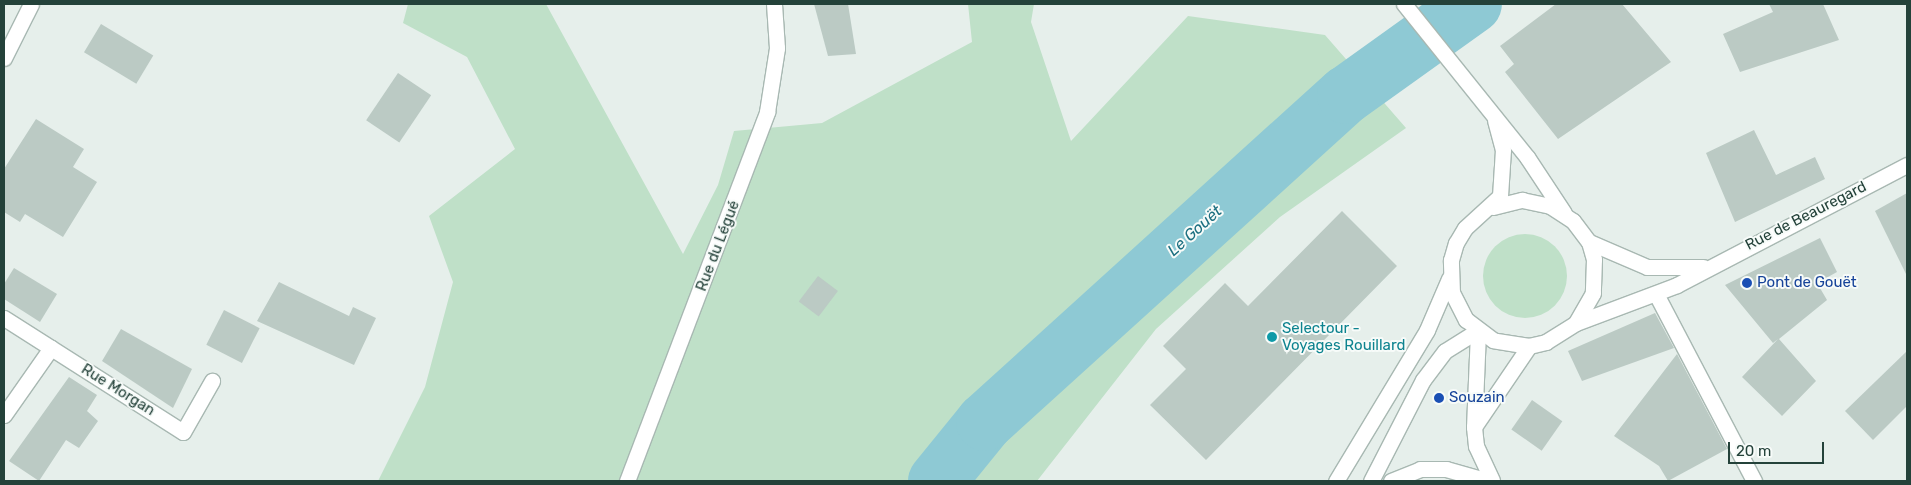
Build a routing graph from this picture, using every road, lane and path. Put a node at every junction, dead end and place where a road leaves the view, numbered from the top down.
1 (31, 4) edge
2 (774, 4) edge
3 (1409, 9) edge
4 (4, 58) edge
5 (1495, 121) junction
6 (1907, 165) edge
7 (1493, 206) junction
8 (1564, 213) junction
9 (1589, 242) junction
10 (1705, 267) junction
11 (1450, 278) junction
12 (1656, 294) junction
13 (4, 318) edge
14 (1576, 323) junction
15 (1478, 332) junction
16 (1529, 346) junction
17 (51, 348) junction
18 (212, 381) dead end
19 (4, 415) edge
20 (1474, 427) junction
21 (627, 481) edge
22 (1336, 481) edge
23 (1370, 481) edge
24 (1390, 481) edge
25 (1488, 481) edge
26 (1492, 481) edge
27 (1754, 481) edge

1 - 4 street
2 - 21 street, Rue du Légué
3 - 5 street
5 - 7 street
5 - 8 street
6 - 10 street, Rue de Beauregard
7 - 8 street
7 - 11 street
8 - 9 street
9 - 10 street
9 - 14 street
10 - 12 street, Rue de Beauregard
11 - 15 street
11 - 22 street
12 - 14 street, Rue de Beauregard
12 - 27 street
13 - 17 street, Rue Morgan
14 - 16 street
15 - 16 street
15 - 20 street
15 - 23 street
16 - 20 street
17 - 18 street, Rue Morgan
17 - 19 street
20 - 26 street
24 - 25 street

